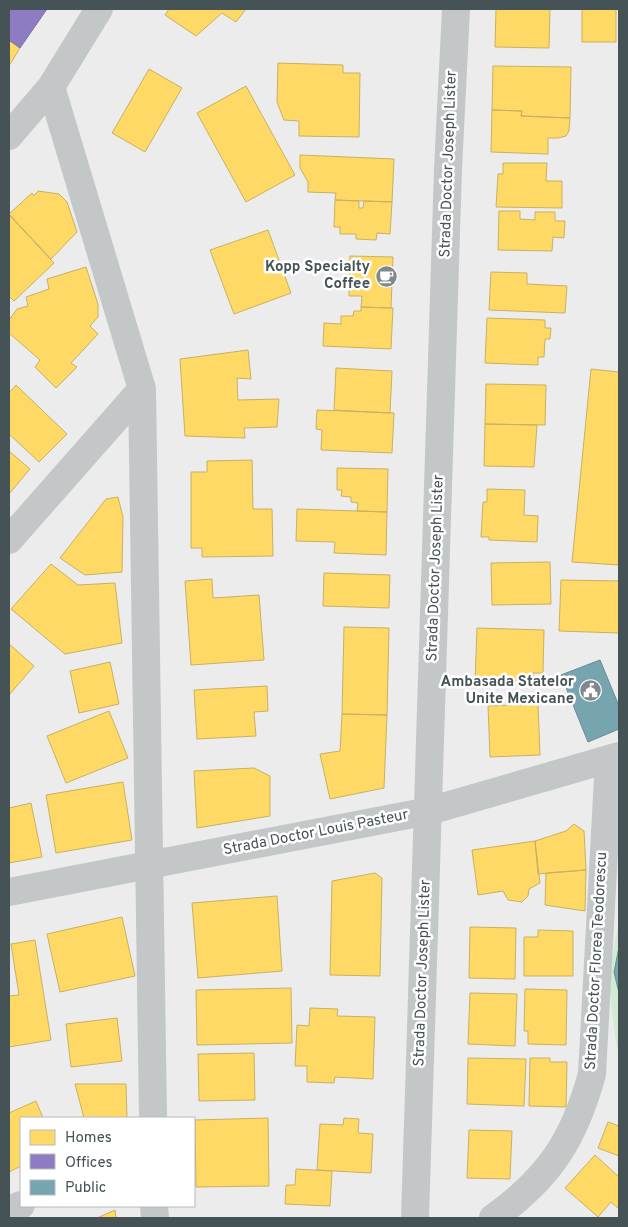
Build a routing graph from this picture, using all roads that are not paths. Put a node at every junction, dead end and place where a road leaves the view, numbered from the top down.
1 (99, 9) edge
2 (456, 9) edge
3 (51, 87) junction
4 (9, 136) edge
5 (142, 389) junction
6 (9, 540) edge
7 (614, 758) edge
8 (428, 811) junction
9 (150, 865) junction
10 (9, 892) edge
11 (153, 1117) edge
12 (415, 1218) edge
13 (493, 1218) edge

1 - 3 street
2 - 8 street, Strada Doctor Joseph Lister
3 - 4 street
3 - 5 street
5 - 6 street
5 - 9 street
7 - 8 street, Strada Doctor Louis Pasteur
7 - 13 street, Strada Doctor Florea Teodorescu
8 - 9 street, Strada Doctor Louis Pasteur
8 - 12 street, Strada Doctor Joseph Lister
9 - 10 street, Strada Doctor Louis Pasteur
9 - 11 street

